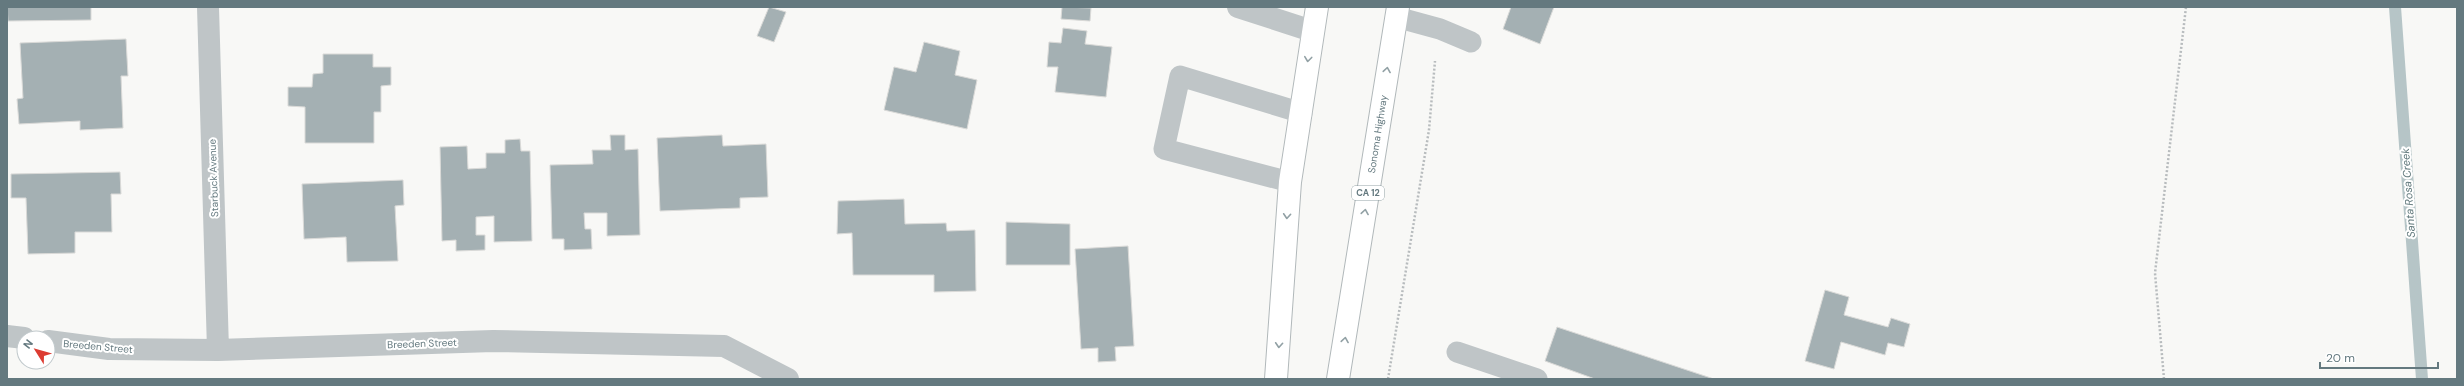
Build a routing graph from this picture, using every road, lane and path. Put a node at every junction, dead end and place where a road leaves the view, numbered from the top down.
1 (208, 7) edge
2 (1238, 7) edge
3 (1317, 7) edge
4 (2186, 7) edge
5 (1397, 12) edge
6 (1440, 29) junction
7 (1312, 31) junction
8 (1471, 42) dead end
9 (1302, 113) junction
10 (1290, 182) junction
11 (56, 342) edge
12 (218, 350) junction
13 (1457, 352) dead end
14 (788, 379) edge
15 (1276, 379) edge
16 (1338, 379) edge
17 (1388, 379) edge
18 (1536, 379) edge
19 (2164, 379) edge

1 - 12 street, Starbuck Avenue
2 - 7 street
3 - 7 main road
4 - 19 path
5 - 6 lane
16 -> 5 main road, Sonoma Highway / CA 12
6 - 8 lane
6 - 17 path
7 -> 9 main road
9 - 10 main road
9 - 10 lane
10 -> 15 main road
11 - 12 street, Breeden Street
12 - 14 street, Breeden Street
13 - 18 lane

